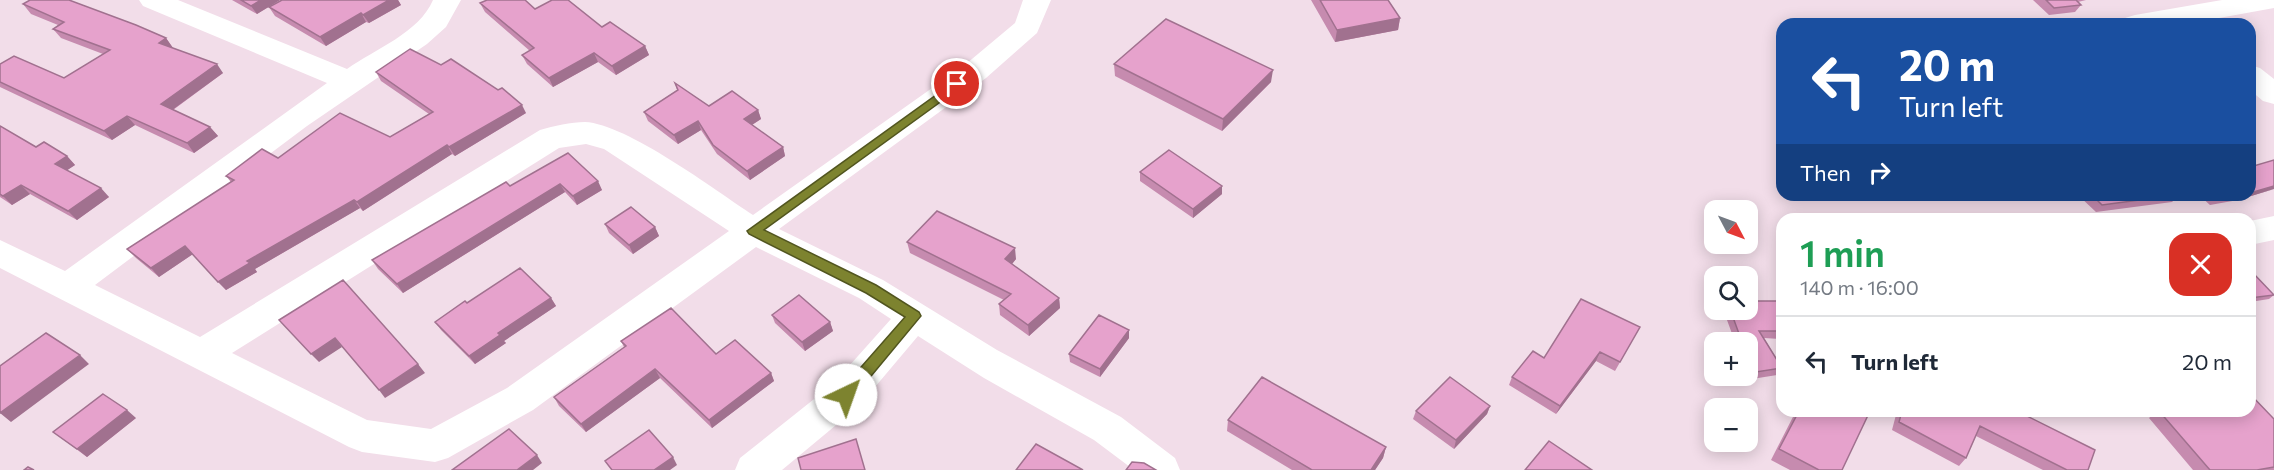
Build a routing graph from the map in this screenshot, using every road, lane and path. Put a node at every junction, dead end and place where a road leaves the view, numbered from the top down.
1 (153, 0) edge
2 (447, 0) edge
3 (1037, 0) edge
4 (2272, 0) edge
5 (2173, 14) edge
6 (2158, 18) edge
7 (2256, 80) edge
8 (350, 81) junction
9 (2274, 94) edge
10 (2274, 228) edge
11 (753, 231) junction
12 (2256, 232) edge
13 (0, 253) edge
14 (69, 286) junction
15 (914, 316) junction
16 (202, 354) junction
17 (754, 470) edge
18 (1161, 470) edge

1 - 8 street
2 - 8 street
3 - 11 street
4 - 5 street
5 - 6 street
7 - 9 street
8 - 14 street
10 - 12 street
11 - 15 street
11 - 16 street
11 - 16 street
13 - 14 street
14 - 16 street
15 - 17 street
15 - 18 street

